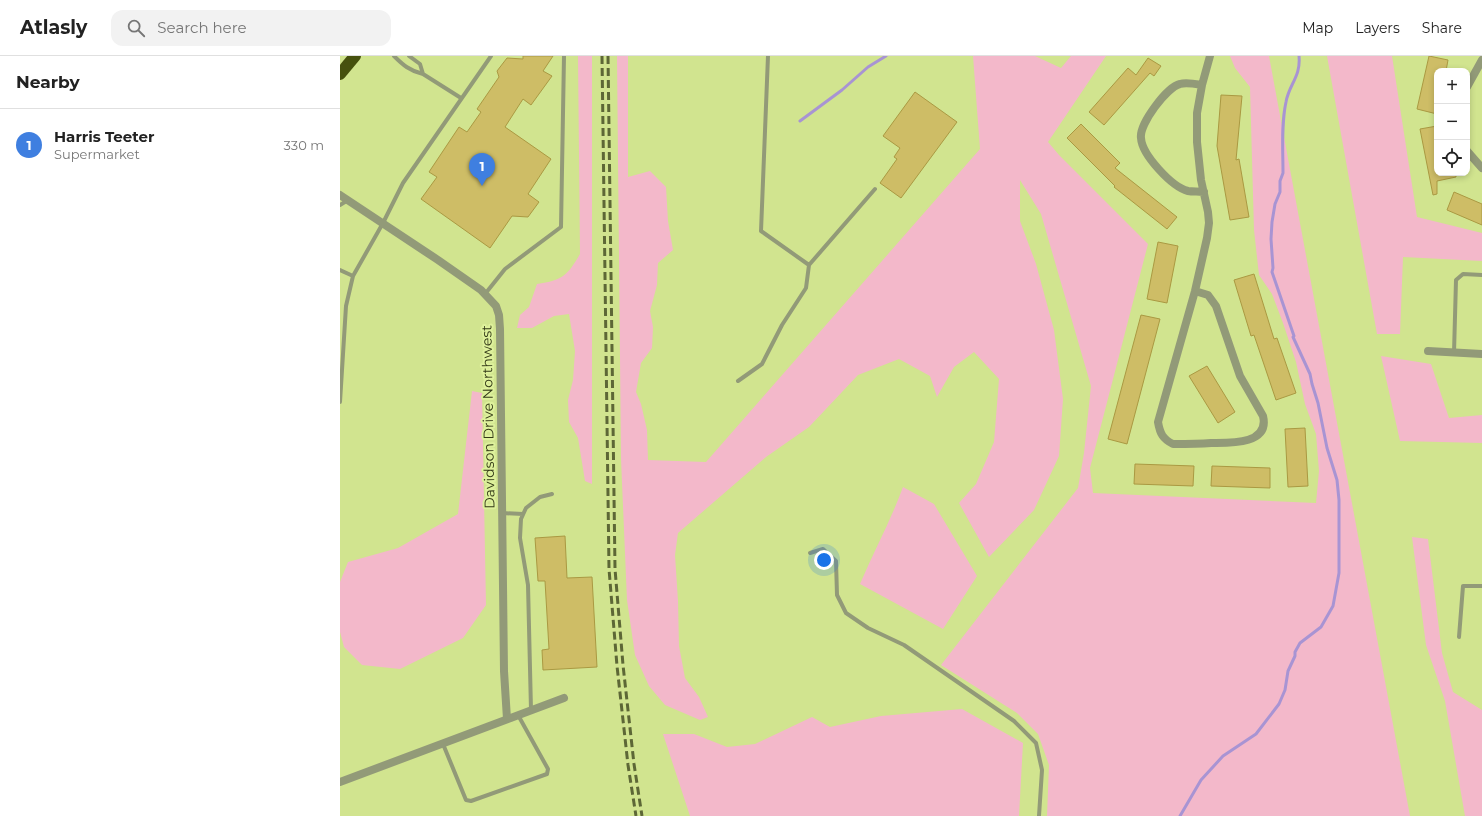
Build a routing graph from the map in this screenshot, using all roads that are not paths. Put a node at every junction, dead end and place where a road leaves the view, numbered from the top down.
1 (355, 56) edge
2 (394, 56) edge
3 (409, 56) edge
4 (491, 56) edge
5 (564, 56) edge
6 (768, 56) edge
7 (1210, 56) edge
8 (1482, 60) edge
9 (340, 74) edge
10 (423, 74) junction
11 (1470, 82) edge
12 (1202, 84) junction
13 (461, 98) junction
14 (1470, 154) edge
15 (1482, 168) edge
16 (875, 189) dead end
17 (1204, 192) junction
18 (340, 195) edge
19 (348, 200) junction
20 (340, 205) edge
21 (383, 223) junction
22 (809, 265) junction
23 (340, 270) edge
24 (1482, 275) edge
25 (353, 276) junction
26 (1195, 291) junction
27 (485, 294) junction
28 (1428, 351) dead end
29 (1454, 353) junction
30 (1482, 354) edge
31 (738, 381) dead end
32 (340, 402) edge
33 (552, 494) dead end
34 (502, 513) junction
35 (523, 514) junction
36 (810, 553) dead end
37 (1482, 586) edge
38 (1459, 637) dead end
39 (564, 698) dead end
40 (531, 710) junction
41 (518, 715) junction
42 (507, 719) junction
43 (443, 744) junction
44 (340, 782) edge
45 (1039, 816) edge

1 - 9 highway
2 - 10 lane
3 - 10 lane
4 - 13 lane
5 - 27 lane
6 - 22 lane
7 - 12 street
8 - 11 street
10 - 13 lane
12 - 17 street
12 - 17 street
13 - 21 lane
14 - 15 street
16 - 22 lane
17 - 26 street
18 - 19 street, Davidson Drive Northwest
19 - 20 lane
19 - 21 street, Davidson Drive Northwest
21 - 25 lane
21 - 27 street, Davidson Drive Northwest
22 - 31 lane
23 - 25 lane
24 - 29 lane
25 - 32 lane
26 - 26 street
27 - 34 street, Davidson Drive Northwest
28 - 29 street
29 - 30 street
33 - 35 lane
34 - 35 lane
34 - 42 street, Davidson Drive Northwest
35 - 40 lane
36 - 45 lane
37 - 38 lane
39 - 40 street
40 - 41 street
41 - 42 street
41 - 43 lane
42 - 43 street
43 - 44 street

